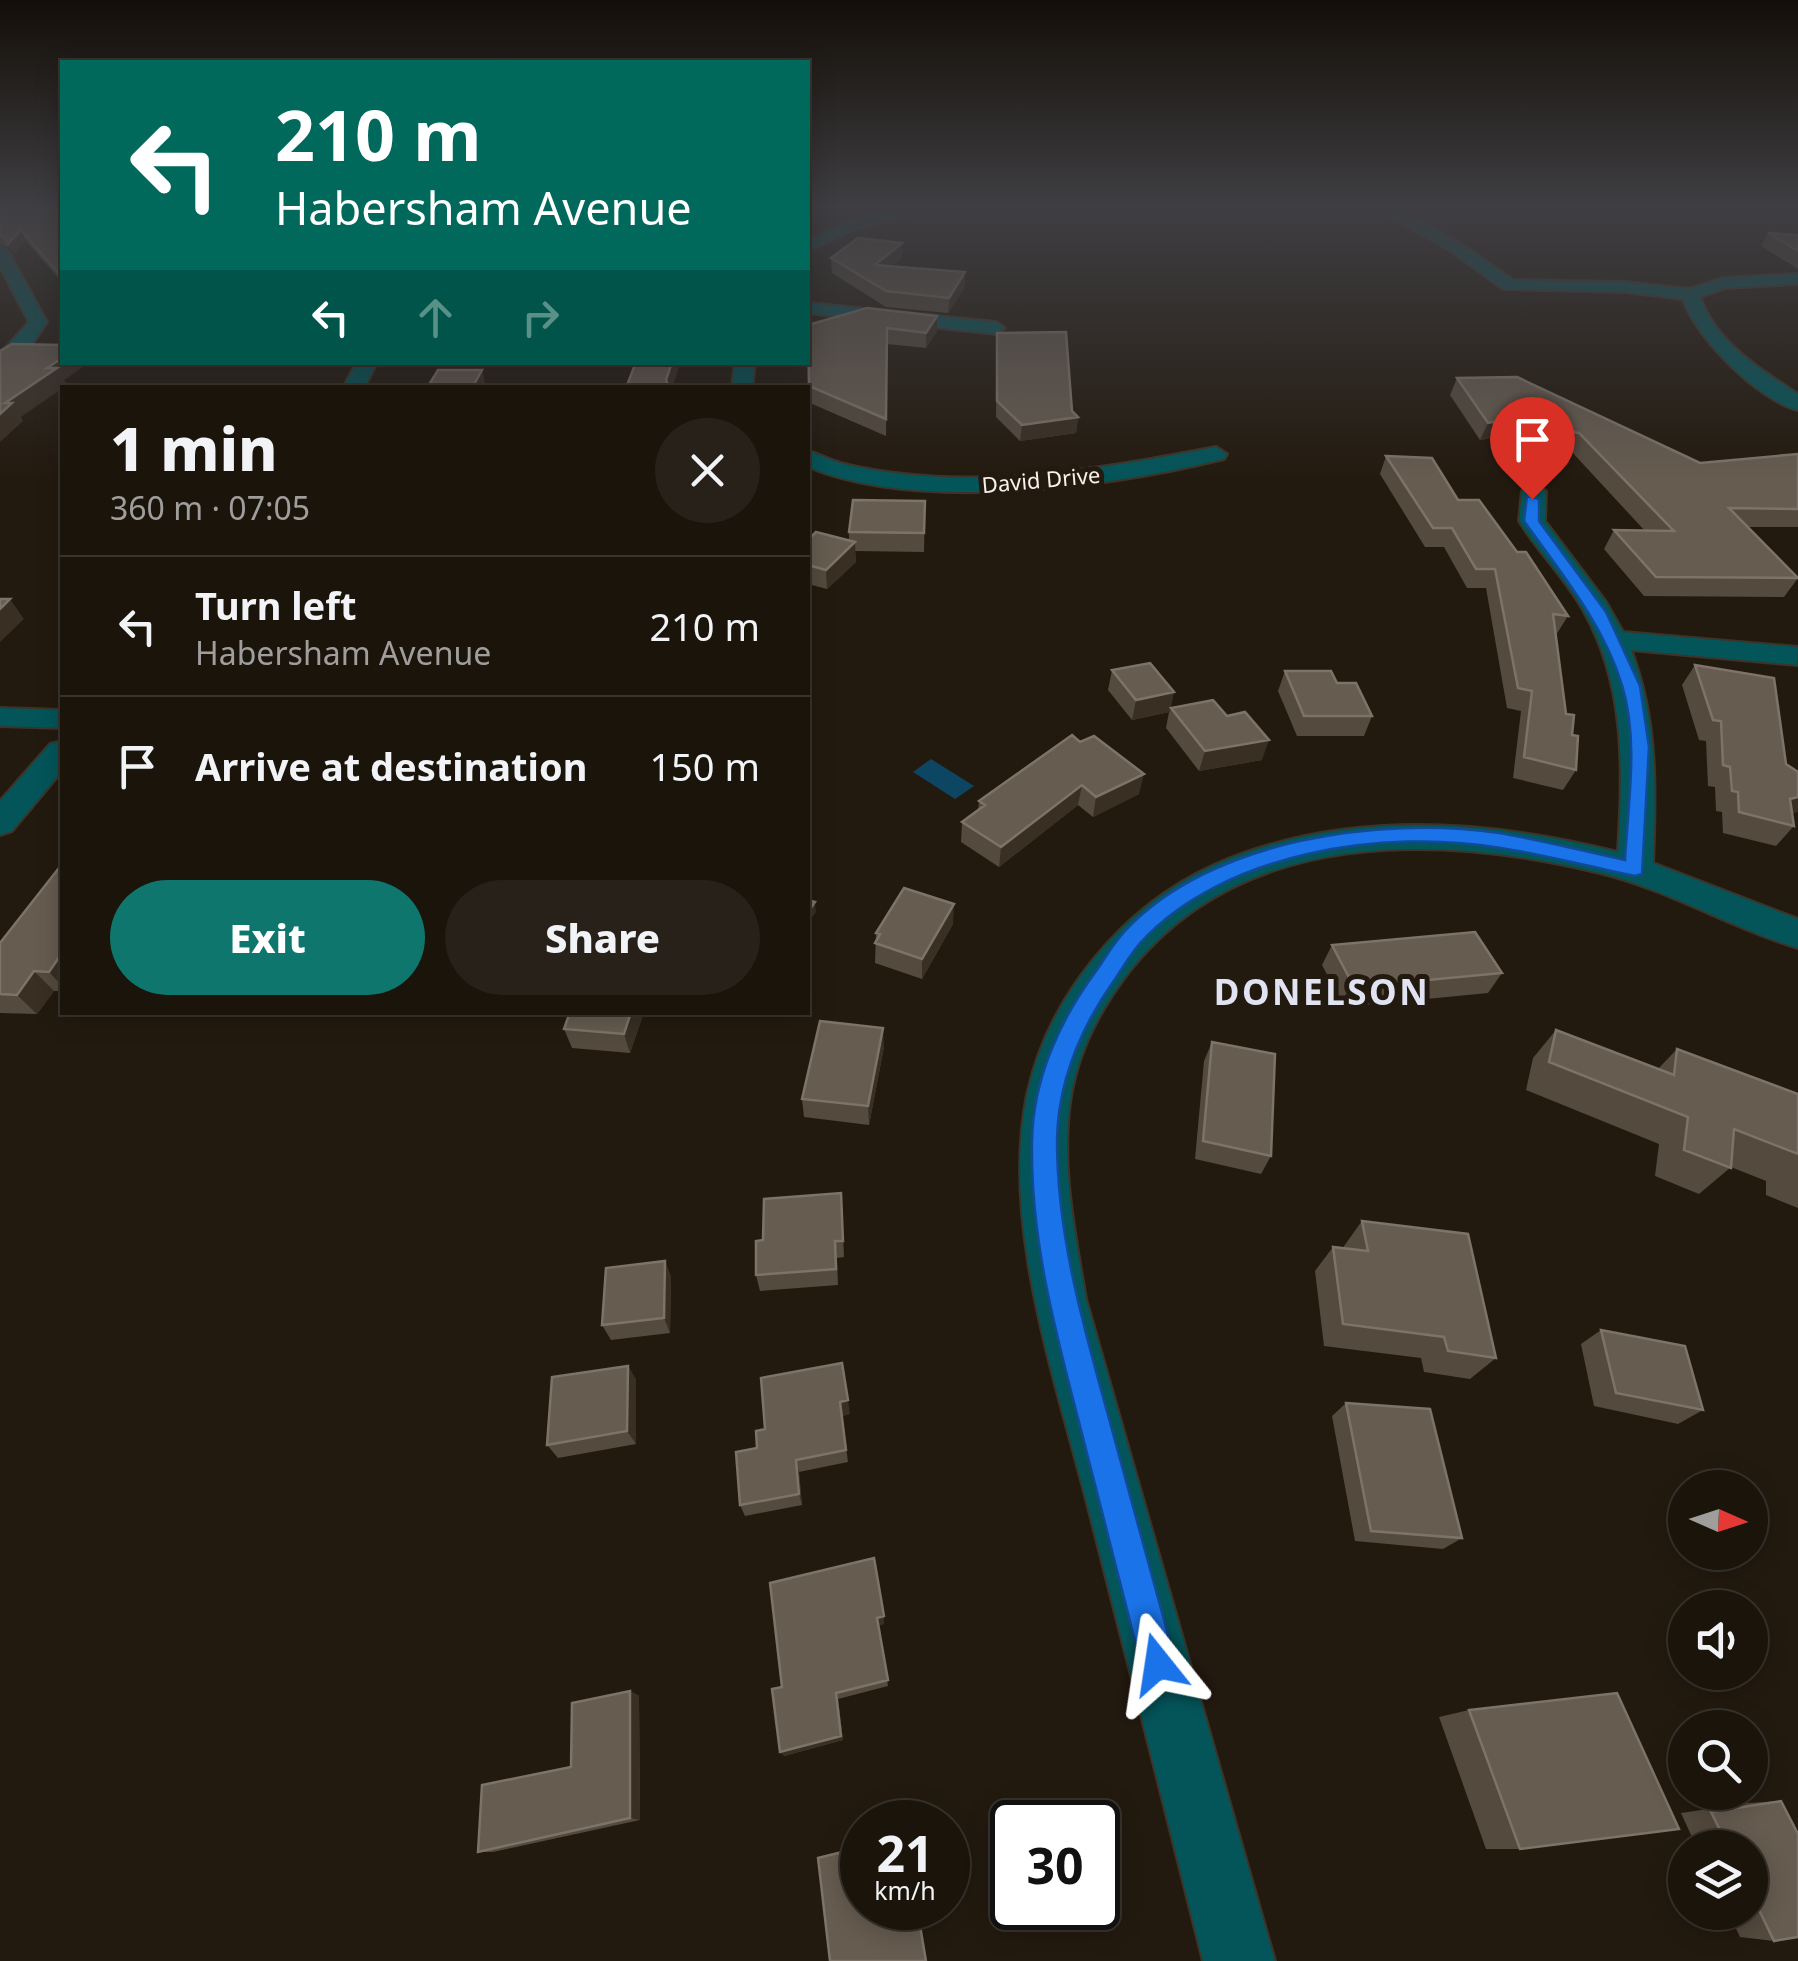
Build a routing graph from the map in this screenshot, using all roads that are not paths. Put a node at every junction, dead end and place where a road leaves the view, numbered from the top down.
1 (25, 298) edge
2 (1691, 298) edge
3 (810, 308) edge
4 (996, 328) dead end
5 (0, 364) edge
6 (1798, 404) edge
7 (1216, 454) dead end
8 (814, 469) edge
9 (1534, 491) dead end
10 (1613, 640) junction
11 (1797, 656) edge
12 (0, 716) edge
13 (60, 719) edge
14 (60, 752) edge
15 (0, 823) edge
16 (1635, 869) junction
17 (1798, 934) edge
18 (1239, 1961) edge

1 - 5 street
2 - 6 street
3 - 4 street
7 - 8 street, David Drive
9 - 10 street
10 - 11 street
10 - 16 street
12 - 13 street
14 - 15 street
16 - 17 street
16 - 18 street

